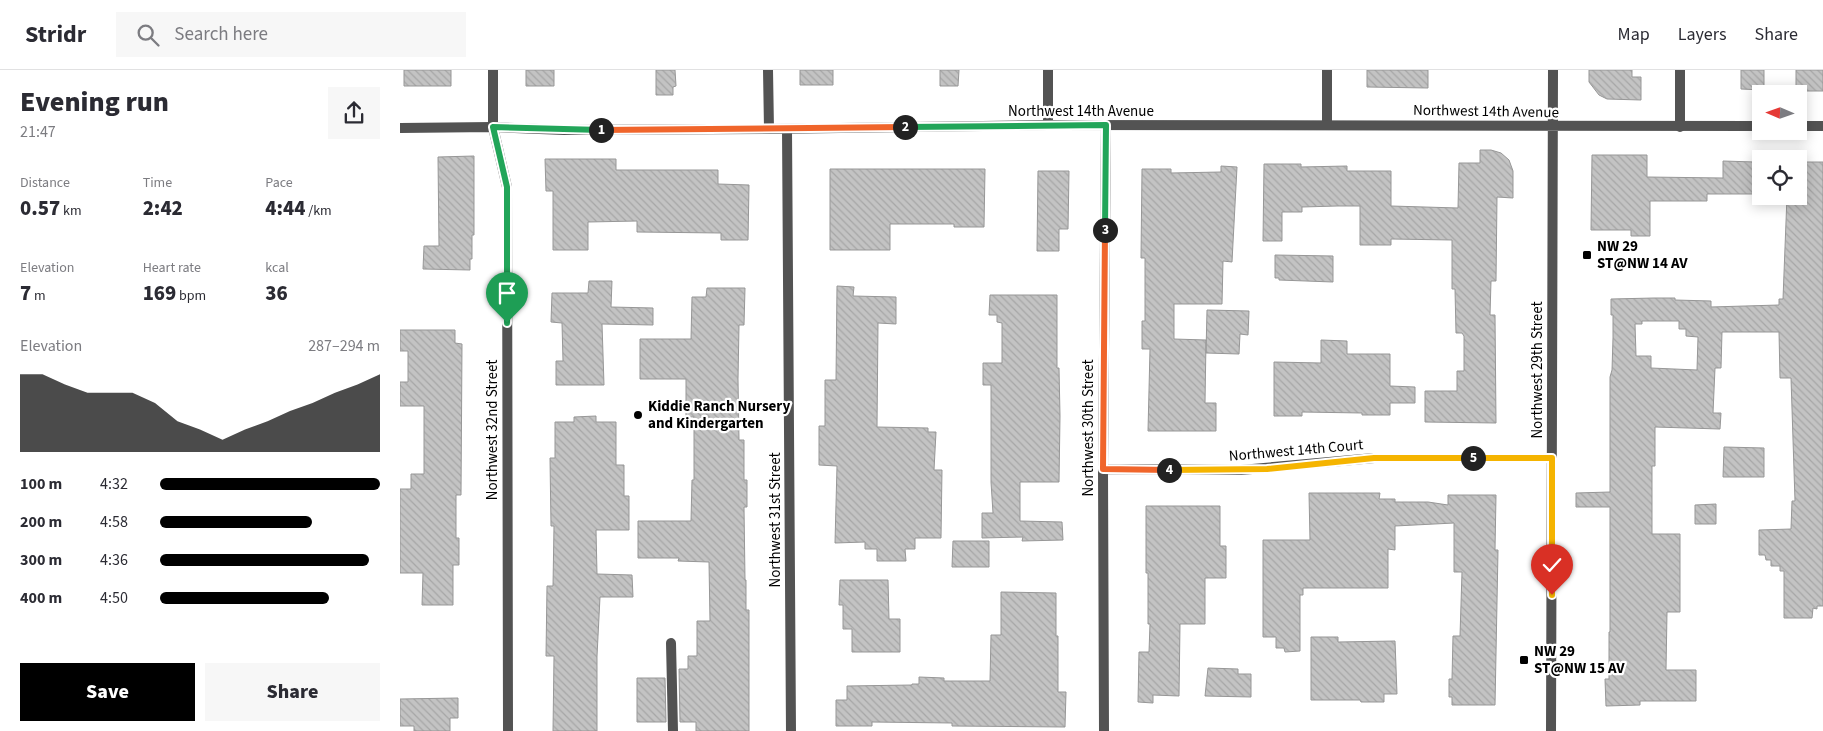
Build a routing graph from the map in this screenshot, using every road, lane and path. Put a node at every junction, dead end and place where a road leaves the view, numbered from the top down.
1 (493, 70) edge
2 (768, 70) edge
3 (1048, 70) edge
4 (1327, 70) edge
5 (1553, 70) edge
6 (1680, 70) edge
7 (1048, 125) junction
8 (1106, 125) junction
9 (1327, 125) junction
10 (1553, 126) junction
11 (1752, 126) edge
12 (1808, 126) edge
13 (1823, 126) edge
14 (493, 127) junction
15 (1680, 127) junction
16 (400, 128) edge
17 (769, 129) junction
18 (788, 129) junction
19 (1552, 458) junction
20 (1103, 469) junction
21 (671, 643) dead end
22 (508, 731) edge
23 (673, 731) edge
24 (791, 731) edge
25 (1104, 731) edge
26 (1551, 731) edge

1 - 14 street, Northwest 32nd Street
2 - 17 street
3 - 7 street
4 - 9 street
5 - 10 street, Northwest 29th Street
6 - 15 street
7 - 8 street, Northwest 14th Avenue
7 - 18 street, Northwest 14th Avenue
8 - 9 street, Northwest 14th Avenue
8 - 20 street, Northwest 30th Street
9 - 10 street, Northwest 14th Avenue
10 - 15 street, Northwest 14th Avenue
10 - 19 street, Northwest 29th Street
11 - 15 street, Northwest 14th Avenue
12 - 13 street
14 - 16 street, Northwest 14th Avenue
14 - 17 street, Northwest 14th Avenue
14 - 22 street, Northwest 32nd Street
17 - 18 street, Northwest 14th Avenue
18 - 24 street, Northwest 31st Street
19 - 20 street, Northwest 14th Court
19 - 26 street, Northwest 29th Street
20 - 25 street, Northwest 30th Street
21 - 23 street

